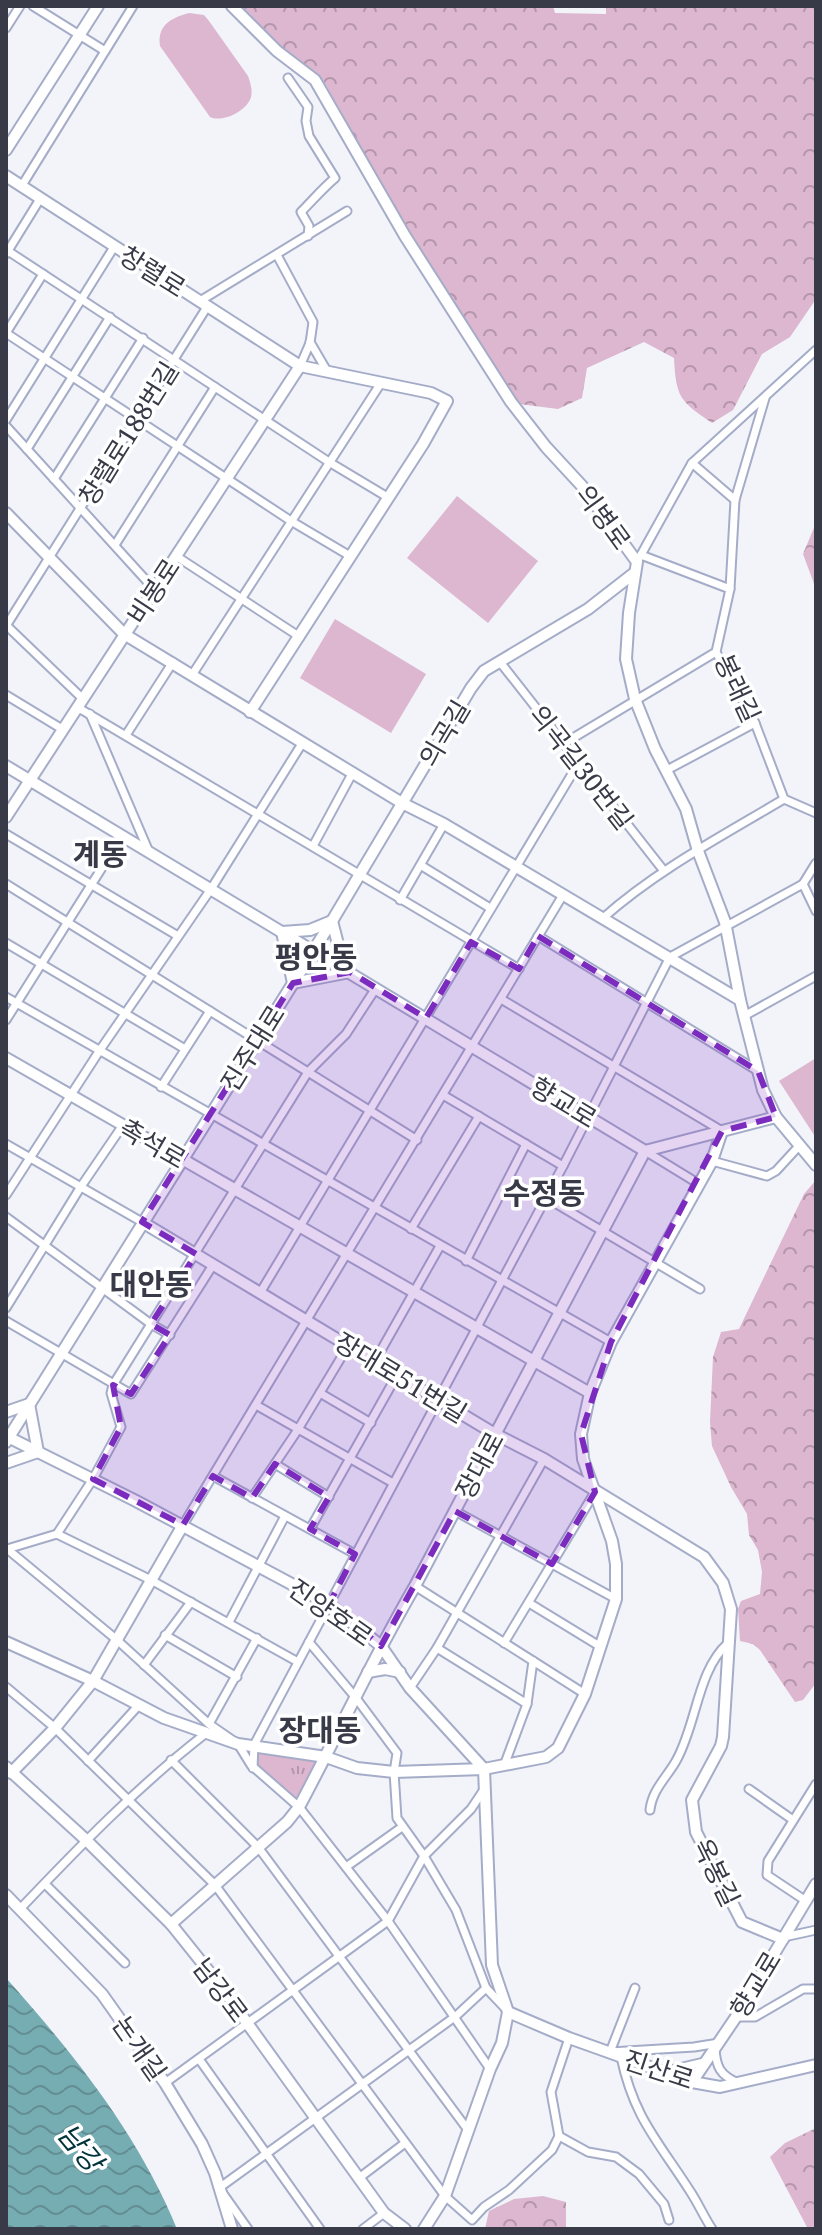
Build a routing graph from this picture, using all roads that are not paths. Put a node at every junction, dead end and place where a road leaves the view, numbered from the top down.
1 (20, 6) edge
2 (33, 6) edge
3 (98, 6) edge
4 (133, 6) edge
5 (232, 6) edge
6 (6, 28) edge
7 (80, 35) junction
8 (105, 51) junction
9 (288, 78) dead end
10 (6, 150) edge
11 (6, 176) edge
12 (21, 187) junction
13 (40, 199) junction
14 (347, 211) dead end
15 (308, 236) junction
16 (114, 247) junction
17 (7, 252) edge
18 (277, 255) junction
19 (43, 274) junction
20 (81, 298) junction
21 (203, 304) junction
22 (110, 317) junction
23 (6, 333) edge
24 (143, 338) junction
25 (310, 342) junction
26 (816, 350) edge
27 (45, 357) junction
28 (174, 360) junction
29 (300, 366) junction
30 (328, 372) junction
31 (73, 376) junction
32 (381, 383) junction
33 (215, 387) junction
34 (104, 397) junction
35 (765, 398) junction
36 (137, 418) junction
37 (265, 420) junction
38 (6, 423) edge
39 (179, 445) junction
40 (27, 449) junction
41 (329, 462) junction
42 (692, 463) junction
43 (227, 478) junction
44 (54, 479) junction
45 (389, 498) junction
46 (735, 500) junction
47 (81, 508) junction
48 (6, 513) edge
49 (291, 521) junction
50 (115, 545) junction
51 (176, 556) junction
52 (350, 556) junction
53 (639, 558) junction
54 (49, 559) junction
55 (633, 574) junction
56 (154, 589) junction
57 (730, 589) junction
58 (240, 599) junction
59 (6, 625) edge
60 (124, 634) junction
61 (300, 637) junction
62 (716, 652) junction
63 (173, 662) junction
64 (500, 662) junction
65 (192, 675) junction
66 (6, 695) edge
67 (635, 699) junction
68 (80, 703) junction
69 (250, 712) junction
70 (90, 713) junction
71 (755, 723) junction
72 (62, 729) junction
73 (126, 735) junction
74 (303, 742) junction
75 (563, 744) junction
76 (578, 764) junction
77 (6, 766) edge
78 (667, 770) junction
79 (353, 772) junction
80 (29, 780) junction
81 (784, 799) junction
82 (402, 803) junction
83 (816, 813) edge
84 (257, 814) junction
85 (6, 817) edge
86 (444, 824) junction
87 (6, 834) edge
88 (122, 836) junction
89 (313, 846) junction
90 (698, 851) junction
91 (149, 852) junction
92 (816, 863) edge
93 (422, 866) junction
94 (517, 868) junction
95 (664, 871) junction
96 (358, 875) junction
97 (6, 884) edge
98 (803, 884) junction
99 (91, 885) junction
100 (211, 889) junction
101 (563, 895) junction
102 (400, 900) junction
103 (490, 908) junction
104 (816, 911) edge
105 (603, 918) junction
106 (332, 921) junction
107 (68, 922) junction
108 (726, 928) junction
109 (282, 932) junction
110 (178, 936) junction
111 (538, 936) junction
112 (471, 942) junction
113 (6, 943) edge
114 (314, 950) junction
115 (670, 957) junction
116 (42, 963) junction
117 (519, 969) junction
118 (350, 972) junction
119 (152, 975) junction
120 (816, 976) edge
121 (293, 983) junction
122 (376, 988) junction
123 (6, 997) edge
124 (501, 999) junction
125 (740, 1000) junction
126 (647, 1002) junction
127 (17, 1003) junction
128 (210, 1011) junction
129 (126, 1013) junction
130 (744, 1016) junction
131 (426, 1018) junction
132 (6, 1020) edge
133 (257, 1039) junction
134 (473, 1046) junction
135 (185, 1049) junction
136 (100, 1050) junction
137 (6, 1059) edge
138 (614, 1065) junction
139 (758, 1071) junction
140 (308, 1072) junction
141 (161, 1087) junction
142 (71, 1095) junction
143 (443, 1095) junction
144 (371, 1111) junction
145 (210, 1114) junction
146 (479, 1116) junction
147 (588, 1116) junction
148 (776, 1117) junction
149 (123, 1125) junction
150 (722, 1131) junction
151 (417, 1140) junction
152 (6, 1144) edge
153 (526, 1144) junction
154 (263, 1145) junction
155 (799, 1146) junction
156 (645, 1151) junction
157 (29, 1158) junction
158 (182, 1159) junction
159 (712, 1161) junction
160 (816, 1165) edge
161 (563, 1166) junction
162 (327, 1180) junction
163 (699, 1184) junction
164 (80, 1188) junction
165 (235, 1189) junction
166 (6, 1195) edge
167 (545, 1197) junction
168 (375, 1209) junction
169 (6, 1217) edge
170 (142, 1222) junction
171 (301, 1227) junction
172 (411, 1229) junction
173 (602, 1232) junction
174 (44, 1245) junction
175 (440, 1246) junction
176 (196, 1254) junction
177 (348, 1254) junction
178 (466, 1261) junction
179 (654, 1263) junction
180 (213, 1265) junction
181 (501, 1280) junction
182 (103, 1287) junction
183 (700, 1289) dead end
184 (413, 1292) junction
185 (260, 1293) junction
186 (6, 1308) edge
187 (559, 1313) junction
188 (6, 1321) edge
189 (307, 1321) junction
190 (151, 1324) junction
191 (476, 1327) junction
192 (170, 1335) junction
193 (611, 1342) junction
194 (348, 1346) junction
195 (60, 1353) junction
196 (375, 1361) junction
197 (534, 1361) junction
198 (397, 1375) junction
199 (113, 1385) junction
200 (320, 1393) junction
201 (590, 1393) junction
202 (438, 1399) junction
203 (29, 1404) junction
204 (256, 1405) junction
205 (6, 1412) edge
206 (371, 1423) junction
207 (297, 1431) junction
208 (495, 1434) junction
209 (7, 1439) edge
210 (38, 1452) junction
211 (544, 1459) junction
212 (351, 1460) junction
213 (6, 1463) edge
214 (275, 1464) junction
215 (213, 1476) junction
216 (93, 1479) junction
217 (393, 1483) junction
218 (595, 1492) junction
219 (329, 1497) junction
220 (252, 1498) junction
221 (455, 1511) junction
222 (285, 1516) junction
223 (183, 1525) junction
224 (310, 1529) junction
225 (57, 1534) junction
226 (500, 1536) junction
227 (6, 1550) edge
228 (355, 1554) junction
229 (552, 1564) junction
230 (259, 1565) junction
231 (151, 1580) junction
232 (415, 1586) junction
233 (616, 1599) junction
234 (191, 1602) junction
235 (529, 1603) junction
236 (329, 1604) junction
237 (457, 1613) junction
238 (229, 1622) junction
239 (165, 1635) junction
240 (257, 1638) junction
241 (117, 1640) junction
242 (730, 1641) junction
243 (6, 1642) edge
244 (309, 1642) junction
245 (504, 1643) junction
246 (381, 1646) junction
247 (601, 1647) junction
248 (437, 1648) junction
249 (533, 1661) junction
250 (298, 1662) junction
251 (144, 1665) junction
252 (368, 1672) junction
253 (400, 1672) junction
254 (237, 1677) junction
255 (93, 1681) junction
256 (6, 1687) edge
257 (410, 1688) junction
258 (585, 1694) junction
259 (356, 1698) junction
260 (527, 1704) junction
261 (139, 1705) junction
262 (55, 1728) junction
263 (207, 1729) junction
264 (238, 1744) junction
265 (254, 1745) junction
266 (326, 1757) junction
267 (171, 1760) junction
268 (88, 1761) junction
269 (505, 1763) junction
270 (253, 1768) junction
271 (484, 1769) junction
272 (394, 1772) junction
273 (8, 1773) edge
274 (816, 1784) edge
275 (484, 1789) junction
276 (749, 1789) dead end
277 (127, 1799) junction
278 (299, 1807) junction
279 (650, 1810) dead end
280 (793, 1820) junction
281 (402, 1827) junction
282 (85, 1839) junction
283 (258, 1847) junction
284 (424, 1856) junction
285 (346, 1867) junction
286 (45, 1884) junction
287 (816, 1884) edge
288 (215, 1885) junction
289 (6, 1895) edge
290 (806, 1901) junction
291 (20, 1909) junction
292 (388, 1921) junction
293 (171, 1924) junction
294 (816, 1930) edge
295 (784, 1938) junction
296 (340, 1956) junction
297 (125, 1963) dead end
298 (486, 1988) junction
299 (635, 1988) dead end
300 (816, 1989) edge
301 (293, 1990) junction
302 (508, 2012) junction
303 (456, 2016) junction
304 (736, 2017) junction
305 (246, 2024) junction
306 (569, 2038) junction
307 (409, 2050) junction
308 (714, 2050) junction
309 (615, 2055) junction
310 (199, 2059) junction
311 (816, 2065) edge
312 (490, 2069) junction
313 (664, 2072) junction
314 (692, 2082) junction
315 (165, 2083) junction
316 (740, 2083) junction
317 (363, 2085) junction
318 (316, 2119) junction
319 (468, 2130) junction
320 (559, 2136) junction
321 (405, 2143) junction
322 (266, 2154) junction
323 (359, 2178) junction
324 (219, 2188) junction
325 (445, 2196) junction
326 (384, 2213) junction
327 (669, 2220) dead end
328 (232, 2229) edge
329 (248, 2229) edge
330 (320, 2229) edge
331 (363, 2229) edge
332 (405, 2229) edge
333 (424, 2229) edge
334 (712, 2229) edge

1 - 6 street
2 - 7 street
3 - 7 street
4 - 8 street
5 - 53 street, 의병로
7 - 8 street
7 - 10 street
8 - 12 street
9 - 15 street
11 - 12 street, 창렬로
12 - 13 street, 창렬로
13 - 16 street, 창렬로
13 - 17 street
14 - 15 street
15 - 18 street
16 - 20 street
16 - 21 street, 창렬로
17 - 19 street
18 - 21 street
18 - 25 street
19 - 20 street
19 - 23 street
20 - 22 street
20 - 27 street
21 - 28 street, 창렬로188번길
21 - 29 street, 창렬로
22 - 24 street
22 - 31 street
23 - 27 street
24 - 28 street
24 - 34 street
25 - 29 street
25 - 30 street
26 - 35 street
27 - 31 street
27 - 38 street
28 - 33 street
28 - 36 street, 창렬로188번길
29 - 30 street, 창렬로
29 - 37 street, 비봉로
30 - 32 street, 창렬로
31 - 34 street
31 - 40 street
32 - 41 street
32 - 45 street, 창렬로
33 - 37 street
33 - 39 street
34 - 36 street
34 - 44 street
35 - 42 street
35 - 46 street, 봉래길
36 - 39 street
36 - 47 street, 창렬로188번길
37 - 41 street
37 - 43 street, 비봉로
38 - 40 street
39 - 43 street
39 - 50 street
40 - 44 street
41 - 45 street
41 - 49 street
42 - 46 street
42 - 53 street
43 - 49 street
43 - 51 street, 비봉로
44 - 47 street
45 - 52 street
46 - 57 street, 봉래길
47 - 50 street
47 - 54 street, 창렬로188번길
48 - 54 street
49 - 52 street
49 - 58 street
50 - 56 street
51 - 56 street, 비봉로
51 - 58 street
52 - 61 street
53 - 55 street, 의병로
53 - 57 street
54 - 59 street, 창렬로188번길
54 - 60 street
55 - 64 street, 의곡길
55 - 67 street, 의병로
56 - 60 street, 비봉로
57 - 62 street, 봉래길
58 - 61 street
58 - 65 street
59 - 68 street
60 - 63 street
60 - 68 street, 비봉로
61 - 69 street
62 - 67 street
62 - 71 street, 봉래길
63 - 65 street
63 - 73 street
64 - 75 street, 의곡길30번길
64 - 82 street, 의곡길
65 - 69 street
66 - 72 street
67 - 75 street
67 - 78 street, 의병로
68 - 70 street
68 - 72 street, 비봉로
69 - 74 street
70 - 73 street
70 - 91 street
71 - 78 street
71 - 81 street, 봉래길
72 - 80 street, 비봉로
73 - 84 street
74 - 79 street
74 - 84 street
75 - 76 street, 의곡길30번길
76 - 94 street
76 - 95 street, 의곡길30번길
77 - 80 street
78 - 90 street, 의병로
79 - 82 street
79 - 89 street
80 - 85 street, 비봉로
80 - 88 street
81 - 83 street
81 - 90 street
82 - 86 street
82 - 96 street, 의곡길
84 - 89 street
84 - 100 street
86 - 93 street
86 - 94 street
87 - 99 street
88 - 91 street
88 - 99 street
89 - 96 street
90 - 95 street
90 - 108 street, 의병로
91 - 100 street
92 - 98 street
93 - 102 street
93 - 103 street
94 - 101 street
94 - 103 street
95 - 105 street
96 - 102 street
96 - 106 street, 의곡길
97 - 107 street
98 - 104 street
98 - 108 street
99 - 107 street
99 - 110 street
100 - 109 street
100 - 110 street
101 - 105 street
101 - 111 street
102 - 112 street
103 - 112 street
105 - 115 street
106 - 109 street
106 - 114 street, 의곡길
106 - 118 street
107 - 116 street
107 - 119 street
108 - 115 street
108 - 125 street, 의병로
109 - 114 street
109 - 121 street
110 - 119 street
111 - 117 street
111 - 126 street
112 - 117 street
112 - 131 street
113 - 116 street
114 - 118 street, 향교로
114 - 121 street, 진주대로
115 - 125 street
115 - 126 street
116 - 127 street
116 - 129 street
117 - 124 street
118 - 121 street
118 - 122 street, 향교로
119 - 128 street
119 - 129 street
120 - 130 street
121 - 133 street, 진주대로
122 - 131 street, 향교로
122 - 140 street
123 - 127 street
124 - 134 street
124 - 138 street
125 - 130 street, 의병로
126 - 138 street
126 - 139 street
127 - 132 street
127 - 136 street
128 - 133 street
128 - 135 street
129 - 135 street
129 - 136 street
130 - 139 street, 의병로
131 - 134 street, 향교로
131 - 144 street
133 - 140 street
133 - 145 street, 진주대로
134 - 143 street
134 - 147 street, 향교로
135 - 141 street
136 - 141 street
136 - 142 street
137 - 142 street, 촉석로
138 - 147 street
138 - 150 street
139 - 148 street, 의병로
140 - 144 street
140 - 154 street
141 - 145 street
142 - 149 street, 촉석로
142 - 157 street
143 - 146 street
143 - 151 street
144 - 151 street
144 - 162 street
145 - 154 street
145 - 158 street, 진주대로
146 - 153 street
146 - 172 street
147 - 156 street, 향교로
147 - 161 street
148 - 150 street
148 - 155 street
149 - 158 street, 촉석로
149 - 164 street
150 - 156 street
150 - 159 street
151 - 168 street
152 - 157 street
153 - 161 street
153 - 178 street
154 - 162 street
154 - 165 street
155 - 159 street
155 - 160 street
156 - 163 street
156 - 173 street, 장대로
157 - 164 street
157 - 166 street
158 - 165 street, 촉석로
158 - 170 street, 진주대로
159 - 163 street
161 - 167 street
162 - 168 street
162 - 171 street
163 - 179 street
164 - 170 street
164 - 174 street
165 - 171 street, 촉석로
165 - 176 street
167 - 173 street
167 - 181 street
168 - 172 street
168 - 177 street
169 - 174 street
170 - 176 street, 장대로51번길
170 - 182 street, 진주대로
171 - 177 street, 촉석로
171 - 185 street
172 - 175 street
173 - 179 street
173 - 187 street, 장대로
174 - 182 street
174 - 186 street
175 - 178 street
175 - 184 street
176 - 180 street, 장대로51번길
176 - 190 street
177 - 184 street, 촉석로
177 - 189 street
178 - 181 street
179 - 183 street
179 - 193 street
180 - 185 street, 장대로51번길
180 - 192 street
181 - 187 street
181 - 191 street
182 - 190 street
182 - 195 street, 진주대로
184 - 191 street, 촉석로
184 - 196 street
185 - 189 street, 장대로51번길
187 - 193 street
187 - 197 street, 장대로
188 - 195 street
189 - 194 street, 장대로51번길
189 - 204 street
190 - 192 street
190 - 199 street
191 - 197 street, 촉석로
191 - 202 street
192 - 199 street
193 - 201 street
194 - 196 street, 장대로51번길
194 - 200 street
195 - 199 street
195 - 203 street, 진주대로
196 - 198 street, 장대로51번길
197 - 201 street, 촉석로
197 - 208 street, 장대로
198 - 202 street, 장대로51번길
198 - 206 street
199 - 216 street
200 - 206 street
200 - 207 street
201 - 218 street
202 - 208 street, 장대로51번길
202 - 217 street
203 - 205 street
203 - 209 street, 진주대로
203 - 210 street
204 - 207 street
204 - 215 street
206 - 212 street
207 - 212 street
207 - 214 street
208 - 211 street, 옥봉길
208 - 221 street, 장대로
209 - 210 street, 진양호로
210 - 213 street
210 - 216 street, 진양호로
211 - 218 street, 옥봉길
211 - 226 street
212 - 217 street
212 - 219 street
214 - 219 street
214 - 220 street
215 - 220 street
215 - 223 street
216 - 223 street, 진양호로
216 - 225 street
217 - 228 street
218 - 229 street
218 - 233 street
218 - 242 street, 옥봉길
219 - 224 street
220 - 222 street
221 - 226 street
221 - 232 street, 장대로
222 - 224 street
222 - 230 street
223 - 230 street, 진양호로
223 - 231 street
224 - 228 street
225 - 227 street
225 - 231 street
226 - 229 street
226 - 237 street
227 - 241 street
228 - 236 street
229 - 233 street
229 - 235 street
230 - 236 street, 진양호로
230 - 238 street
231 - 234 street
231 - 241 street
232 - 237 street
232 - 246 street, 장대로
233 - 247 street
234 - 238 street
234 - 239 street
235 - 245 street
235 - 247 street
236 - 244 street
236 - 246 street, 진양호로
237 - 245 street
237 - 248 street
238 - 240 street
239 - 251 street
239 - 254 street
240 - 250 street
240 - 254 street
241 - 251 street
241 - 255 street
242 - 279 street
242 - 295 street, 옥봉길
243 - 255 street
244 - 250 street
244 - 259 street
245 - 249 street
246 - 252 street, 장대로
246 - 253 street, 진양호로
247 - 258 street
248 - 257 street
248 - 260 street
249 - 258 street
249 - 260 street
250 - 265 street
251 - 263 street
252 - 253 street
252 - 259 street, 장대로
253 - 257 street, 진양호로
254 - 263 street
255 - 261 street
255 - 262 street
256 - 262 street
257 - 271 street, 진양호로
258 - 269 street
259 - 266 street, 장대로
259 - 272 street
260 - 269 street
261 - 263 street
261 - 268 street
262 - 268 street
262 - 273 street
263 - 264 street
263 - 267 street
264 - 265 street
264 - 270 street
265 - 266 street
265 - 270 street
266 - 272 street
266 - 278 street, 장대로
267 - 277 street
267 - 283 street
268 - 277 street
269 - 271 street
270 - 278 street
271 - 272 street
271 - 275 street
272 - 281 street
273 - 282 street, 남강로
274 - 280 street
275 - 284 street
275 - 302 street
276 - 280 street
277 - 282 street
277 - 288 street
278 - 283 street, 장대로
278 - 285 street
280 - 290 street
281 - 284 street
281 - 285 street
282 - 286 street
282 - 293 street, 남강로
283 - 288 street, 장대로
283 - 296 street
284 - 292 street
284 - 298 street
285 - 292 street
286 - 291 street
286 - 297 street
287 - 290 street, 향교로
288 - 293 street, 장대로
288 - 301 street
289 - 291 street, 논개길
290 - 295 street, 향교로
291 - 315 street, 논개길
292 - 296 street
292 - 303 street
293 - 305 street, 남강로
294 - 295 street
295 - 304 street, 향교로
296 - 301 street
296 - 307 street
298 - 302 street
298 - 303 street
299 - 309 street
300 - 304 street
301 - 305 street
301 - 317 street
302 - 306 street, 진산로
302 - 312 street
303 - 307 street
303 - 312 street
304 - 308 street, 향교로
305 - 310 street
305 - 318 street, 남강로
306 - 309 street, 진산로
306 - 320 street
307 - 317 street
307 - 319 street
308 - 309 street
308 - 313 street
308 - 314 street, 향교로
308 - 316 street
309 - 313 street, 진산로
309 - 334 street
310 - 315 street
310 - 322 street
311 - 316 street, 진산로
312 - 319 street
313 - 314 street, 진산로
314 - 316 street, 진산로
315 - 324 street, 논개길
317 - 318 street
317 - 321 street
318 - 322 street
318 - 323 street, 남강로
319 - 325 street
320 - 325 street
320 - 327 street
321 - 323 street
321 - 325 street
322 - 324 street
322 - 330 street
323 - 326 street, 남강로
324 - 328 street, 논개길
324 - 329 street
325 - 333 street
326 - 331 street
326 - 332 street, 남강로

